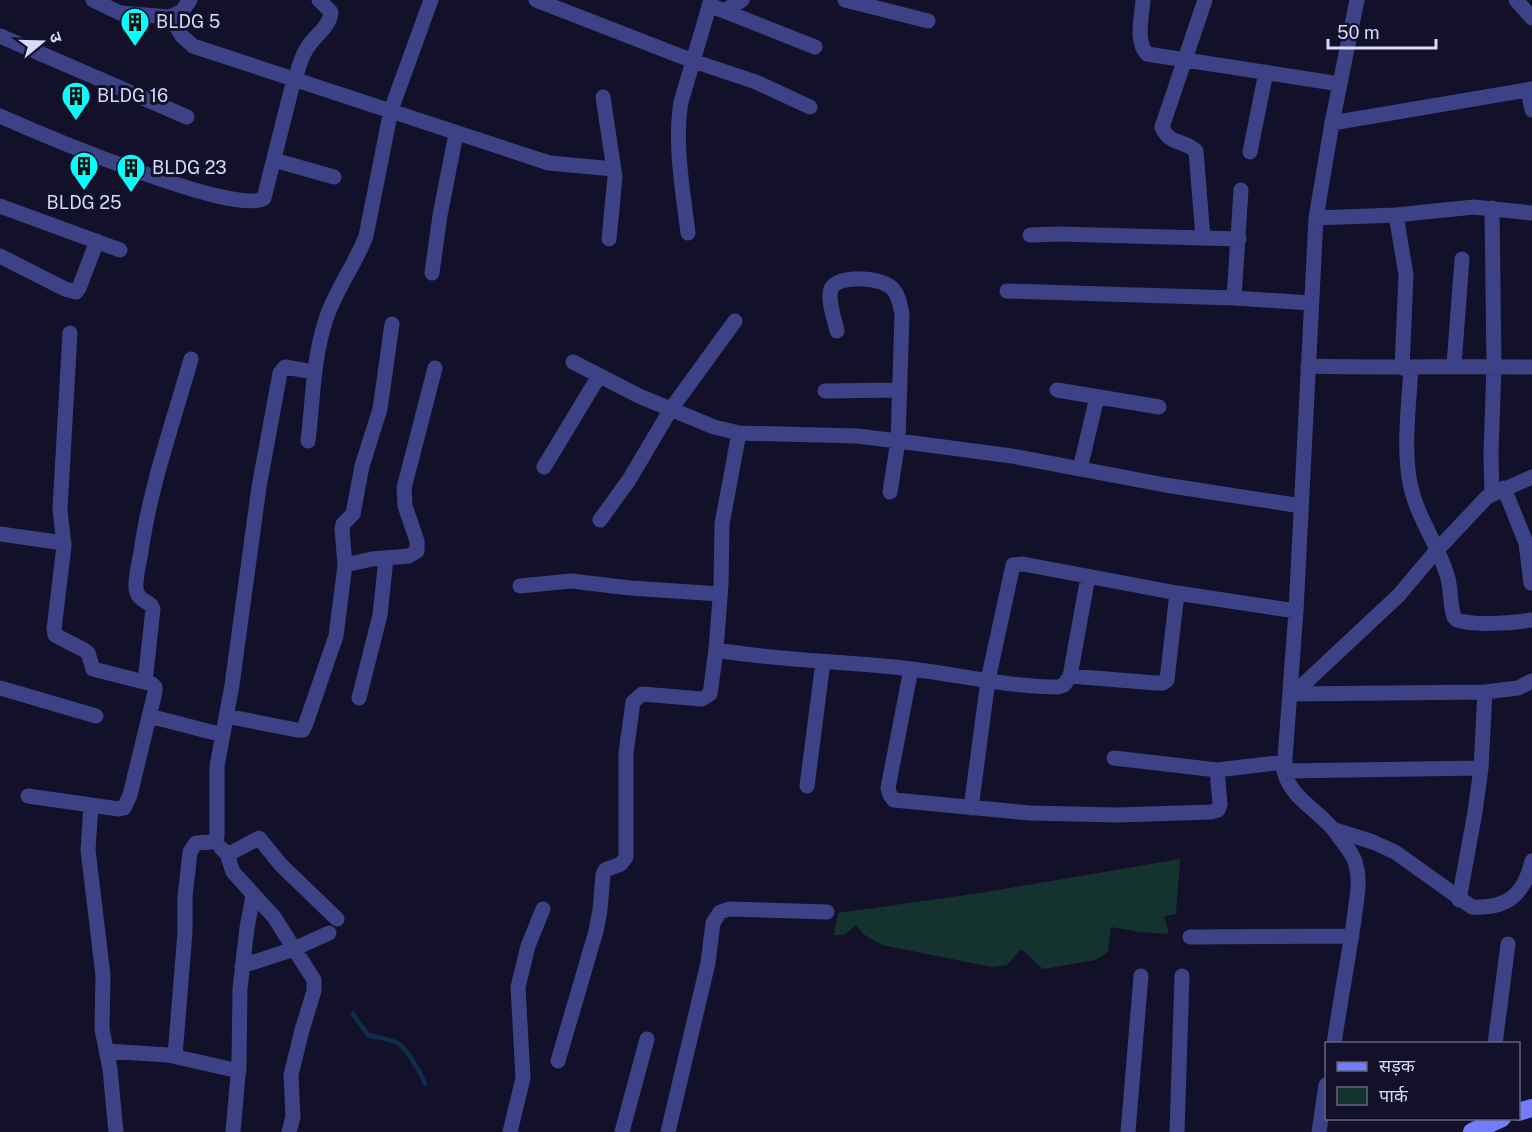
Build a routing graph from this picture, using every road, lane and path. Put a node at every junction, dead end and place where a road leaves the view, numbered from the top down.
1 (93, 0) edge
2 (190, 0) edge
3 (319, 0) edge
4 (431, 0) edge
5 (536, 0) edge
6 (742, 0) edge
7 (845, 0) edge
8 (1143, 0) edge
9 (1205, 0) edge
10 (1357, 0) edge
11 (1516, 0) edge
12 (715, 5) edge
13 (170, 17) junction
14 (1532, 18) edge
15 (928, 21) dead end
16 (0, 36) edge
17 (815, 47) dead end
18 (693, 61) junction
19 (1184, 61) junction
20 (1266, 72) junction
21 (295, 80) junction
22 (1340, 84) junction
23 (1530, 89) edge
24 (603, 97) dead end
25 (810, 107) dead end
26 (391, 110) junction
27 (1532, 110) edge
28 (0, 116) edge
29 (187, 117) dead end
30 (1332, 123) junction
31 (456, 134) junction
32 (1250, 152) dead end
33 (274, 160) junction
34 (614, 169) junction
35 (334, 177) dead end
36 (1240, 190) dead end
37 (0, 206) edge
38 (1492, 208) junction
39 (1532, 213) edge
40 (1396, 215) junction
41 (1316, 218) junction
42 (688, 233) dead end
43 (1030, 235) dead end
44 (1203, 238) junction
45 (609, 239) dead end
46 (1239, 239) junction
47 (97, 241) junction
48 (120, 250) dead end
49 (0, 256) edge
50 (1462, 259) dead end
51 (432, 273) dead end
52 (1006, 291) dead end
53 (1234, 298) junction
54 (1311, 303) junction
55 (735, 321) dead end
56 (392, 324) dead end
57 (837, 331) dead end
58 (70, 333) dead end
59 (191, 359) dead end
60 (573, 362) dead end
61 (1454, 365) junction
62 (1308, 366) junction
63 (1494, 366) junction
64 (1532, 366) edge
65 (435, 368) dead end
66 (1406, 368) junction
67 (314, 372) junction
68 (599, 376) junction
69 (900, 390) junction
70 (1058, 390) dead end
71 (825, 391) dead end
72 (1097, 397) junction
73 (1160, 407) dead end
74 (671, 410) junction
75 (739, 433) junction
76 (308, 441) dead end
77 (898, 441) junction
78 (544, 467) dead end
79 (1080, 469) junction
80 (1532, 477) edge
81 (1498, 490) junction
82 (890, 492) dead end
83 (1301, 506) junction
84 (600, 520) dead end
85 (0, 534) edge
86 (1528, 535) edge
87 (64, 543) junction
88 (1436, 551) junction
89 (386, 559) junction
90 (345, 564) junction
91 (1088, 577) junction
92 (1532, 583) edge
93 (520, 586) dead end
94 (1177, 593) junction
95 (720, 594) junction
96 (1296, 611) junction
97 (1532, 620) edge
98 (716, 650) junction
99 (823, 662) junction
100 (912, 669) junction
101 (1070, 676) junction
102 (988, 680) junction
103 (1532, 681) edge
104 (146, 682) junction
105 (0, 688) edge
106 (1485, 692) junction
107 (1291, 696) junction
108 (359, 698) dead end
109 (96, 716) dead end
110 (149, 716) junction
111 (226, 716) junction
112 (223, 735) junction
113 (1114, 758) dead end
114 (1285, 766) junction
115 (1481, 768) junction
116 (1217, 770) junction
117 (807, 786) dead end
118 (28, 796) dead end
119 (91, 805) junction
120 (971, 808) junction
121 (1335, 830) junction
122 (216, 840) junction
123 (227, 854) junction
124 (1532, 861) edge
125 (254, 896) junction
126 (1459, 900) junction
127 (543, 909) dead end
128 (827, 912) dead end
129 (337, 919) dead end
130 (329, 933) dead end
131 (1352, 936) junction
132 (1190, 937) dead end
133 (1508, 944) dead end
134 (294, 949) junction
135 (242, 966) junction
136 (1141, 976) dead end
137 (1182, 976) dead end
138 (647, 1039) dead end
139 (1334, 1042) edge
140 (1495, 1042) edge
141 (106, 1051) junction
142 (175, 1056) junction
143 (558, 1061) dead end
144 (239, 1071) junction
145 (1325, 1092) edge
146 (233, 1131) edge
147 (116, 1132) edge
148 (250, 1132) edge
149 (289, 1132) edge
150 (510, 1132) edge
151 (622, 1132) edge
152 (668, 1132) edge
153 (1128, 1132) edge
154 (1176, 1132) edge
155 (1319, 1132) edge

1 - 13 street
2 - 13 street
3 - 21 street
4 - 26 street
5 - 18 street
6 - 12 street
7 - 15 street
8 - 19 street
9 - 19 street
10 - 22 street
11 - 14 street
12 - 17 street
12 - 18 street
13 - 21 street
16 - 29 street
18 - 25 street
18 - 42 street
19 - 20 street
19 - 44 street
20 - 22 street
20 - 32 street
21 - 26 street
21 - 33 street
22 - 30 street
23 - 27 street
23 - 30 street
24 - 34 street
26 - 31 street
26 - 67 street
28 - 33 street
30 - 41 street
31 - 34 street
31 - 51 street
33 - 35 street
34 - 45 street
36 - 46 street
37 - 47 street
38 - 39 street
38 - 40 street
38 - 63 street
40 - 41 street
40 - 66 street
41 - 54 street
43 - 44 street
44 - 46 street
46 - 53 street
47 - 48 street
47 - 49 street
50 - 61 street
52 - 53 street
53 - 54 street
54 - 62 street
55 - 74 street
56 - 90 street
57 - 69 street
58 - 87 street
59 - 104 street
60 - 68 street
61 - 63 street
61 - 66 street
62 - 66 street
62 - 83 street
63 - 64 street
63 - 81 street
65 - 89 street
66 - 88 street
67 - 76 street
67 - 111 street
68 - 74 street
68 - 78 street
69 - 71 street
69 - 77 street
70 - 72 street
72 - 73 street
72 - 79 street
74 - 75 street
74 - 84 street
75 - 77 street
75 - 95 street
77 - 79 street
77 - 82 street
79 - 83 street
80 - 81 street
81 - 86 street
81 - 88 street
83 - 96 street
85 - 87 street
86 - 92 street
87 - 104 street
88 - 97 street
88 - 107 street
89 - 90 street
89 - 108 street
90 - 111 street
91 - 94 street
91 - 101 street
91 - 102 street
93 - 95 street
94 - 96 street
94 - 101 street
95 - 98 street
96 - 107 street
98 - 99 street
98 - 143 street
99 - 100 street
99 - 117 street
100 - 102 street
100 - 120 street
101 - 102 street
102 - 120 street
103 - 106 street
104 - 110 street
105 - 109 street
106 - 107 street
106 - 115 street
107 - 114 street
110 - 112 street
110 - 119 street
111 - 112 street
112 - 122 street
113 - 116 street
114 - 115 street
114 - 116 street
114 - 121 street
115 - 126 street
116 - 120 street
118 - 119 street
119 - 141 street
121 - 126 street
121 - 131 street
122 - 123 street
122 - 142 street
123 - 125 street
123 - 129 street
124 - 126 street
125 - 134 street
125 - 135 street
127 - 150 street
128 - 152 street
130 - 134 street
131 - 132 street
131 - 139 street
133 - 140 street
134 - 135 street
134 - 149 street
135 - 144 street
136 - 153 street
137 - 154 street
138 - 151 street
141 - 142 street
141 - 147 street
142 - 144 street
144 - 146 street
145 - 155 street
146 - 148 street

